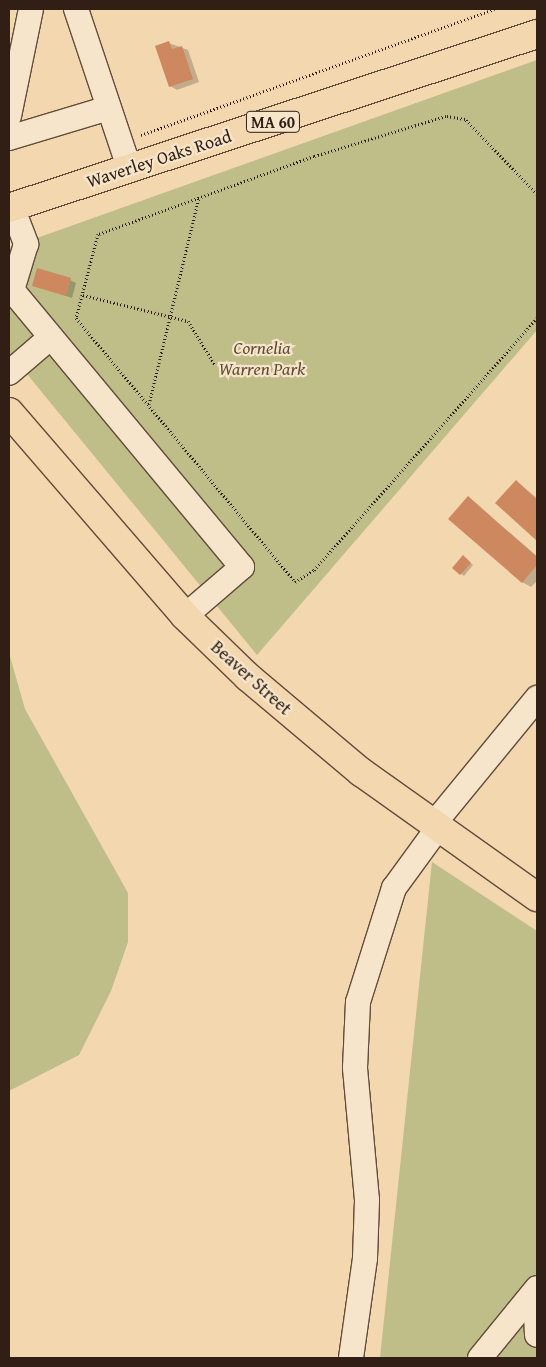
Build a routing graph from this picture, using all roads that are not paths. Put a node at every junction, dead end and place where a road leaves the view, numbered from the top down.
1 (31, 9) edge
2 (76, 9) edge
3 (537, 34) edge
4 (109, 108) junction
5 (9, 116) edge
6 (9, 138) edge
7 (130, 170) junction
8 (10, 208) edge
9 (50, 337) junction
10 (9, 373) edge
11 (9, 412) edge
12 (184, 616) junction
13 (537, 698) edge
14 (435, 828) junction
15 (537, 897) edge
16 (536, 1291) edge
17 (537, 1335) edge
18 (351, 1358) edge
19 (480, 1358) edge

1 - 5 lane
2 - 4 lane
3 - 7 main road, Waverley Oaks Road / MA 60
4 - 6 lane
4 - 7 lane
7 - 8 main road, Waverley Oaks Road / MA 60
8 - 9 lane
9 - 10 lane
9 - 12 lane
11 - 12 main road, Beaver Street
12 - 14 main road, Beaver Street
13 - 14 lane
14 - 15 main road, Beaver Street
14 - 18 lane
16 - 17 lane
16 - 19 lane

